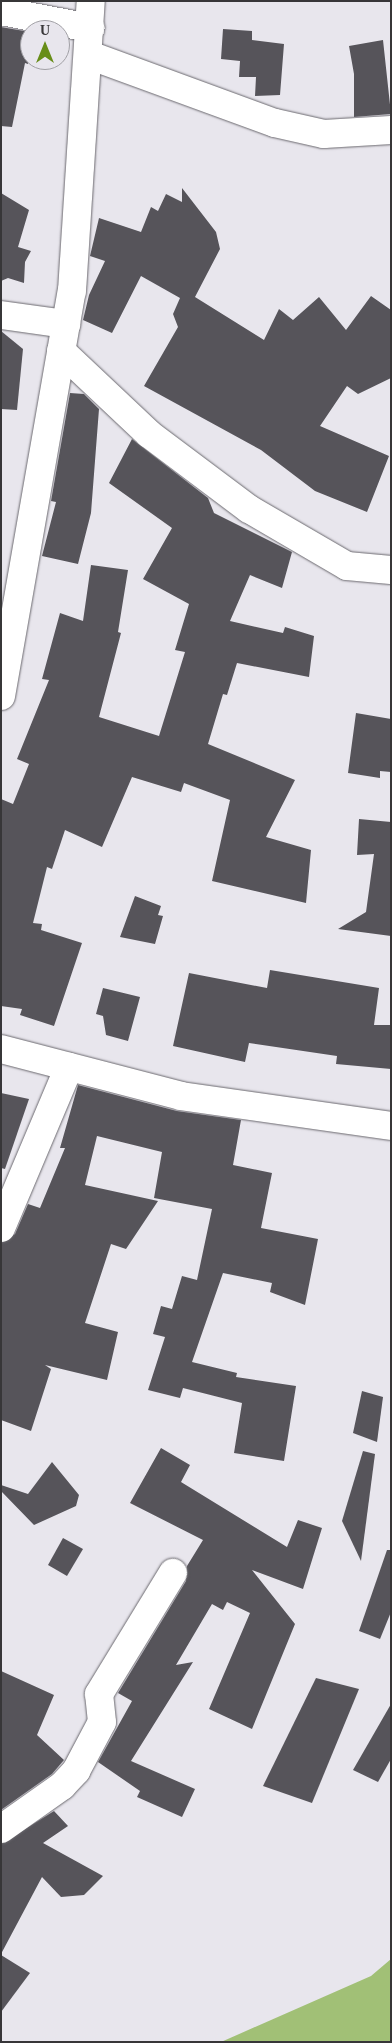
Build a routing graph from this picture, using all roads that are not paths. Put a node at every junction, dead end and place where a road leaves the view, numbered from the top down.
1 (91, 1) edge
2 (1, 11) edge
3 (90, 28) junction
4 (89, 55) junction
5 (391, 130) edge
6 (1, 315) edge
7 (66, 324) junction
8 (61, 351) junction
9 (391, 570) edge
10 (1, 696) edge
11 (1, 1049) edge
12 (69, 1067) junction
13 (391, 1126) edge
14 (1, 1228) edge
15 (173, 1573) dead end
16 (1, 1829) edge

1 - 3 street
2 - 3 street
3 - 4 street
4 - 5 street
4 - 7 street
6 - 7 street
7 - 8 street
8 - 9 street
8 - 10 street
11 - 12 street
12 - 13 street
12 - 14 street
15 - 16 street

